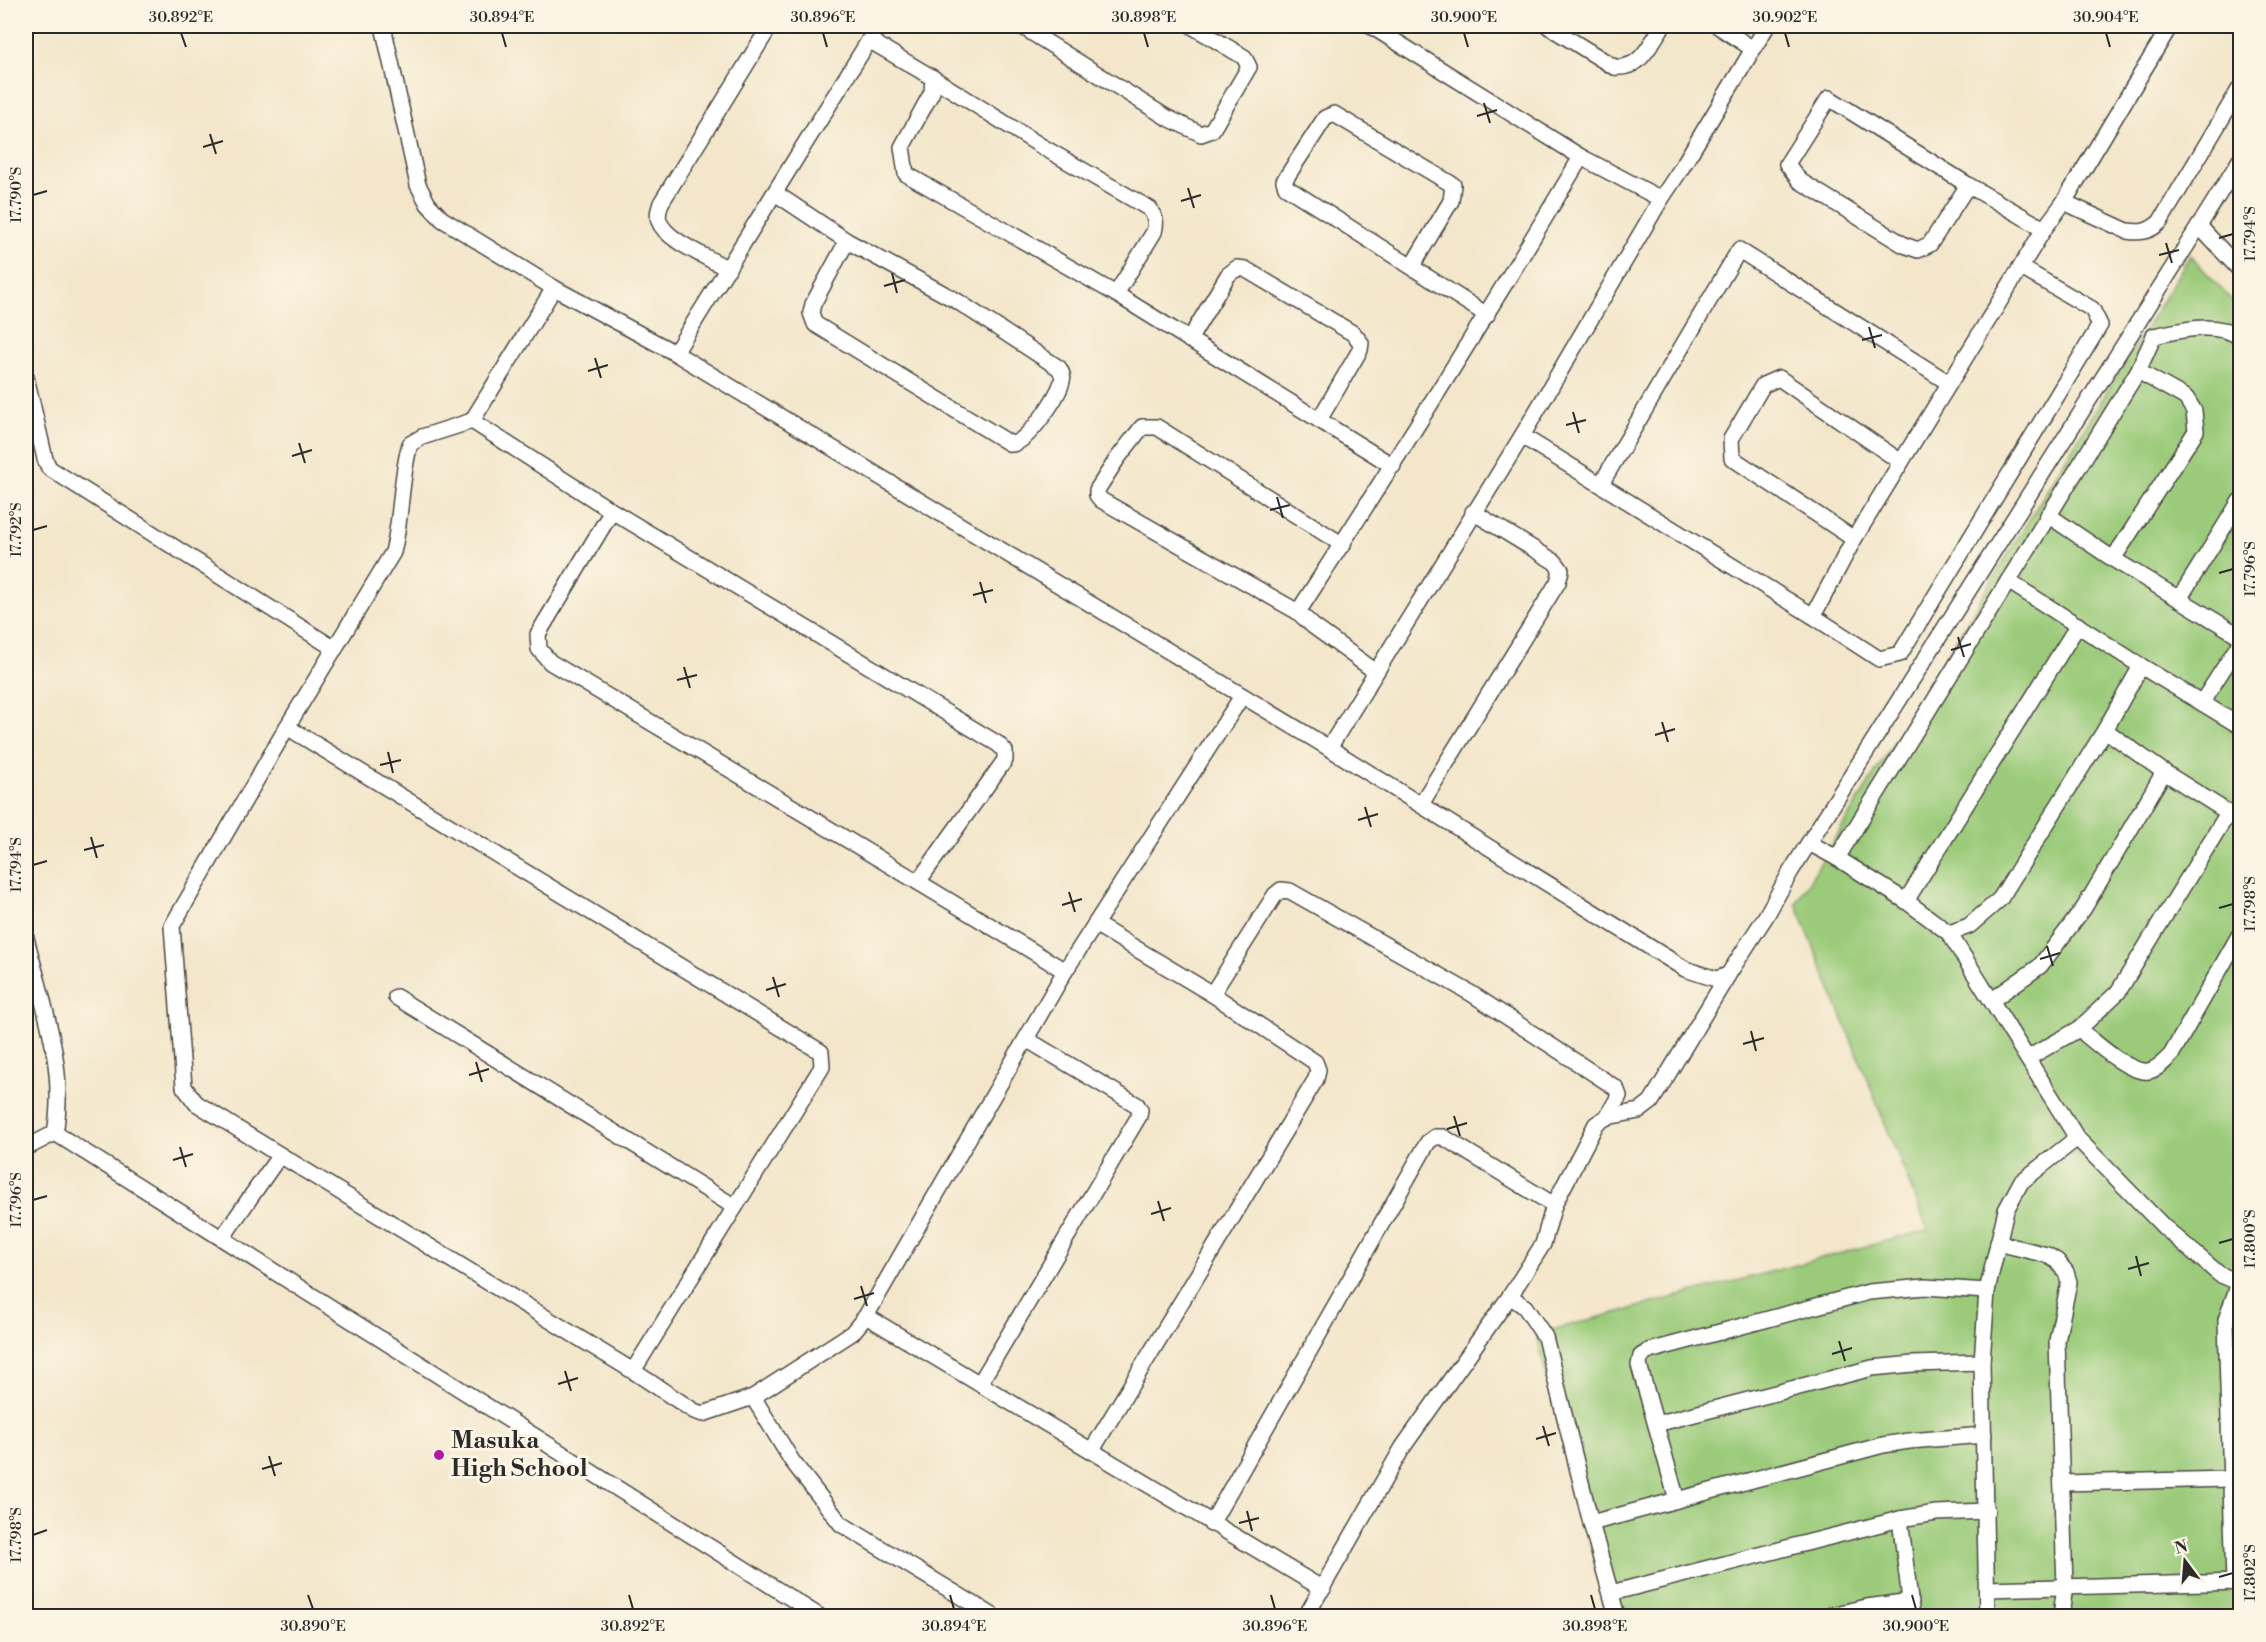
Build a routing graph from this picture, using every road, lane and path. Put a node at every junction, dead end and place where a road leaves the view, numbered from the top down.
1 (384, 26) edge
2 (770, 26) edge
3 (878, 26) edge
4 (1021, 26) edge
5 (1192, 26) edge
6 (1371, 26) edge
7 (1548, 26) edge
8 (1663, 26) edge
9 (1718, 26) edge
10 (1767, 26) edge
11 (2170, 26) edge
12 (869, 40) junction
13 (1753, 49) junction
14 (933, 78) junction
15 (2241, 88) edge
16 (1581, 157) junction
17 (2241, 160) edge
18 (1968, 185) junction
19 (774, 193) junction
20 (1661, 199) junction
21 (2064, 202) junction
22 (2199, 226) junction
23 (2044, 229) junction
24 (847, 241) junction
25 (1412, 266) junction
26 (2020, 267) junction
27 (728, 268) junction
28 (2241, 270) edge
29 (554, 288) junction
30 (1116, 294) junction
31 (1487, 315) junction
32 (2141, 318) junction
33 (2154, 336) junction
34 (2241, 337) edge
35 (1189, 340) junction
36 (675, 353) junction
37 (2138, 371) junction
38 (26, 376) edge
39 (1949, 383) junction
40 (1319, 420) junction
41 (472, 421) junction
42 (1522, 436) junction
43 (1901, 462) junction
44 (1393, 466) junction
45 (1601, 484) junction
46 (2241, 501) edge
47 (612, 511) junction
48 (1473, 512) junction
49 (2048, 514) junction
50 (1854, 539) junction
51 (1343, 545) junction
52 (2113, 559) junction
53 (2008, 581) junction
54 (2180, 599) junction
55 (1298, 612) junction
56 (1814, 616) junction
57 (2078, 625) junction
58 (2241, 636) edge
59 (2241, 643) edge
60 (335, 649) junction
61 (2141, 666) junction
62 (1376, 672) junction
63 (1242, 696) junction
64 (2202, 702) junction
65 (2241, 726) edge
66 (287, 727) junction
67 (2105, 730) junction
68 (1329, 748) junction
69 (2164, 772) junction
70 (1420, 804) junction
71 (2234, 816) edge
72 (1809, 843) junction
73 (1837, 858) junction
74 (918, 882) junction
75 (1906, 901) junction
76 (1095, 924) junction
77 (1949, 933) junction
78 (2241, 934) edge
79 (26, 938) edge
80 (1065, 971) junction
81 (1728, 975) junction
82 (1212, 994) junction
83 (396, 997) dead end
84 (1992, 1000) junction
85 (2079, 1029) junction
86 (1026, 1039) junction
87 (2028, 1058) junction
88 (1607, 1117) junction
89 (55, 1133) junction
90 (2077, 1138) junction
91 (26, 1148) edge
92 (280, 1155) junction
93 (1554, 1205) junction
94 (735, 1208) junction
95 (222, 1238) junction
96 (1998, 1243) junction
97 (2240, 1283) edge
98 (1987, 1292) junction
99 (1510, 1296) junction
100 (866, 1316) junction
101 (1982, 1362) junction
102 (633, 1371) junction
103 (980, 1383) junction
104 (753, 1397) junction
105 (1656, 1424) junction
106 (1984, 1435) junction
107 (1092, 1450) junction
108 (2230, 1479) junction
109 (2062, 1483) junction
110 (1677, 1500) junction
111 (1987, 1511) junction
112 (1900, 1519) junction
113 (1591, 1522) junction
114 (1211, 1524) junction
115 (2237, 1582) edge
116 (2065, 1586) junction
117 (1323, 1589) junction
118 (1987, 1589) junction
119 (1611, 1593) junction
120 (1911, 1609) edge
121 (819, 1617) edge
122 (993, 1617) edge
123 (1306, 1617) edge
124 (1617, 1617) edge
125 (1825, 1617) edge
126 (1987, 1617) edge
127 (2061, 1617) edge

1 - 29 street
2 - 27 street
3 - 12 street
4 - 5 street
6 - 16 street
7 - 8 street
9 - 13 street
10 - 13 street
11 - 21 street
12 - 14 street
12 - 19 street
13 - 20 street
14 - 30 street
14 - 30 street
15 - 21 street
16 - 20 street
16 - 31 street
17 - 22 street
18 - 18 street
18 - 23 street
19 - 24 street
19 - 27 street
20 - 42 street
21 - 23 street
22 - 28 street
22 - 32 street
23 - 26 street
24 - 24 street
25 - 25 street
25 - 31 street
26 - 39 street
26 - 56 street
27 - 36 street
29 - 36 street
29 - 41 street
30 - 35 street
31 - 44 street
32 - 33 street
32 - 72 street
33 - 34 street
33 - 37 street
35 - 40 street
35 - 40 street
36 - 63 street
37 - 49 street
37 - 52 street
38 - 60 street
39 - 43 street
39 - 45 street
40 - 44 street
41 - 47 street
41 - 60 street
42 - 45 street
42 - 48 street
43 - 50 street
43 - 50 street
44 - 51 street
45 - 56 street
46 - 54 street
47 - 74 street
47 - 74 street
48 - 62 street
48 - 70 street
49 - 52 street
49 - 53 street
50 - 56 street
51 - 55 street
51 - 55 street
52 - 54 street
53 - 57 street
53 - 73 street
54 - 58 street
55 - 62 street
57 - 61 street
57 - 75 street
59 - 64 street
60 - 66 street
61 - 64 street
61 - 67 street
62 - 68 street
63 - 68 street
63 - 76 street
64 - 65 street
66 - 92 street
66 - 94 street
67 - 69 street
67 - 77 street
68 - 70 street
69 - 71 street
69 - 84 street
70 - 81 street
71 - 85 street
72 - 73 street
72 - 81 street
73 - 75 street
74 - 80 street
75 - 77 street
76 - 80 street
76 - 82 street
77 - 84 street
78 - 85 street
79 - 89 street
80 - 86 street
81 - 88 street
82 - 88 street
82 - 107 street
83 - 94 street
84 - 87 street
85 - 87 street
86 - 100 street
86 - 103 street
87 - 90 street
88 - 93 street
89 - 91 street
89 - 95 street
90 - 96 street
90 - 97 street
92 - 95 street
92 - 102 street
93 - 99 street
93 - 114 street
94 - 102 street
95 - 121 street
96 - 98 street
96 - 109 street
97 - 108 street
98 - 101 street
98 - 105 street
99 - 113 street
99 - 117 street
100 - 103 street
100 - 104 street
101 - 105 street
101 - 106 street
102 - 104 street
103 - 107 street
104 - 122 street
105 - 110 street
106 - 110 street
106 - 111 street
107 - 114 street
108 - 109 street
108 - 115 street
109 - 116 street
110 - 113 street
111 - 112 street
111 - 118 street
112 - 119 street
112 - 120 street
113 - 119 street
114 - 117 street
115 - 116 street
116 - 118 street
116 - 127 street
117 - 123 street
118 - 126 street
119 - 124 street
120 - 125 street

